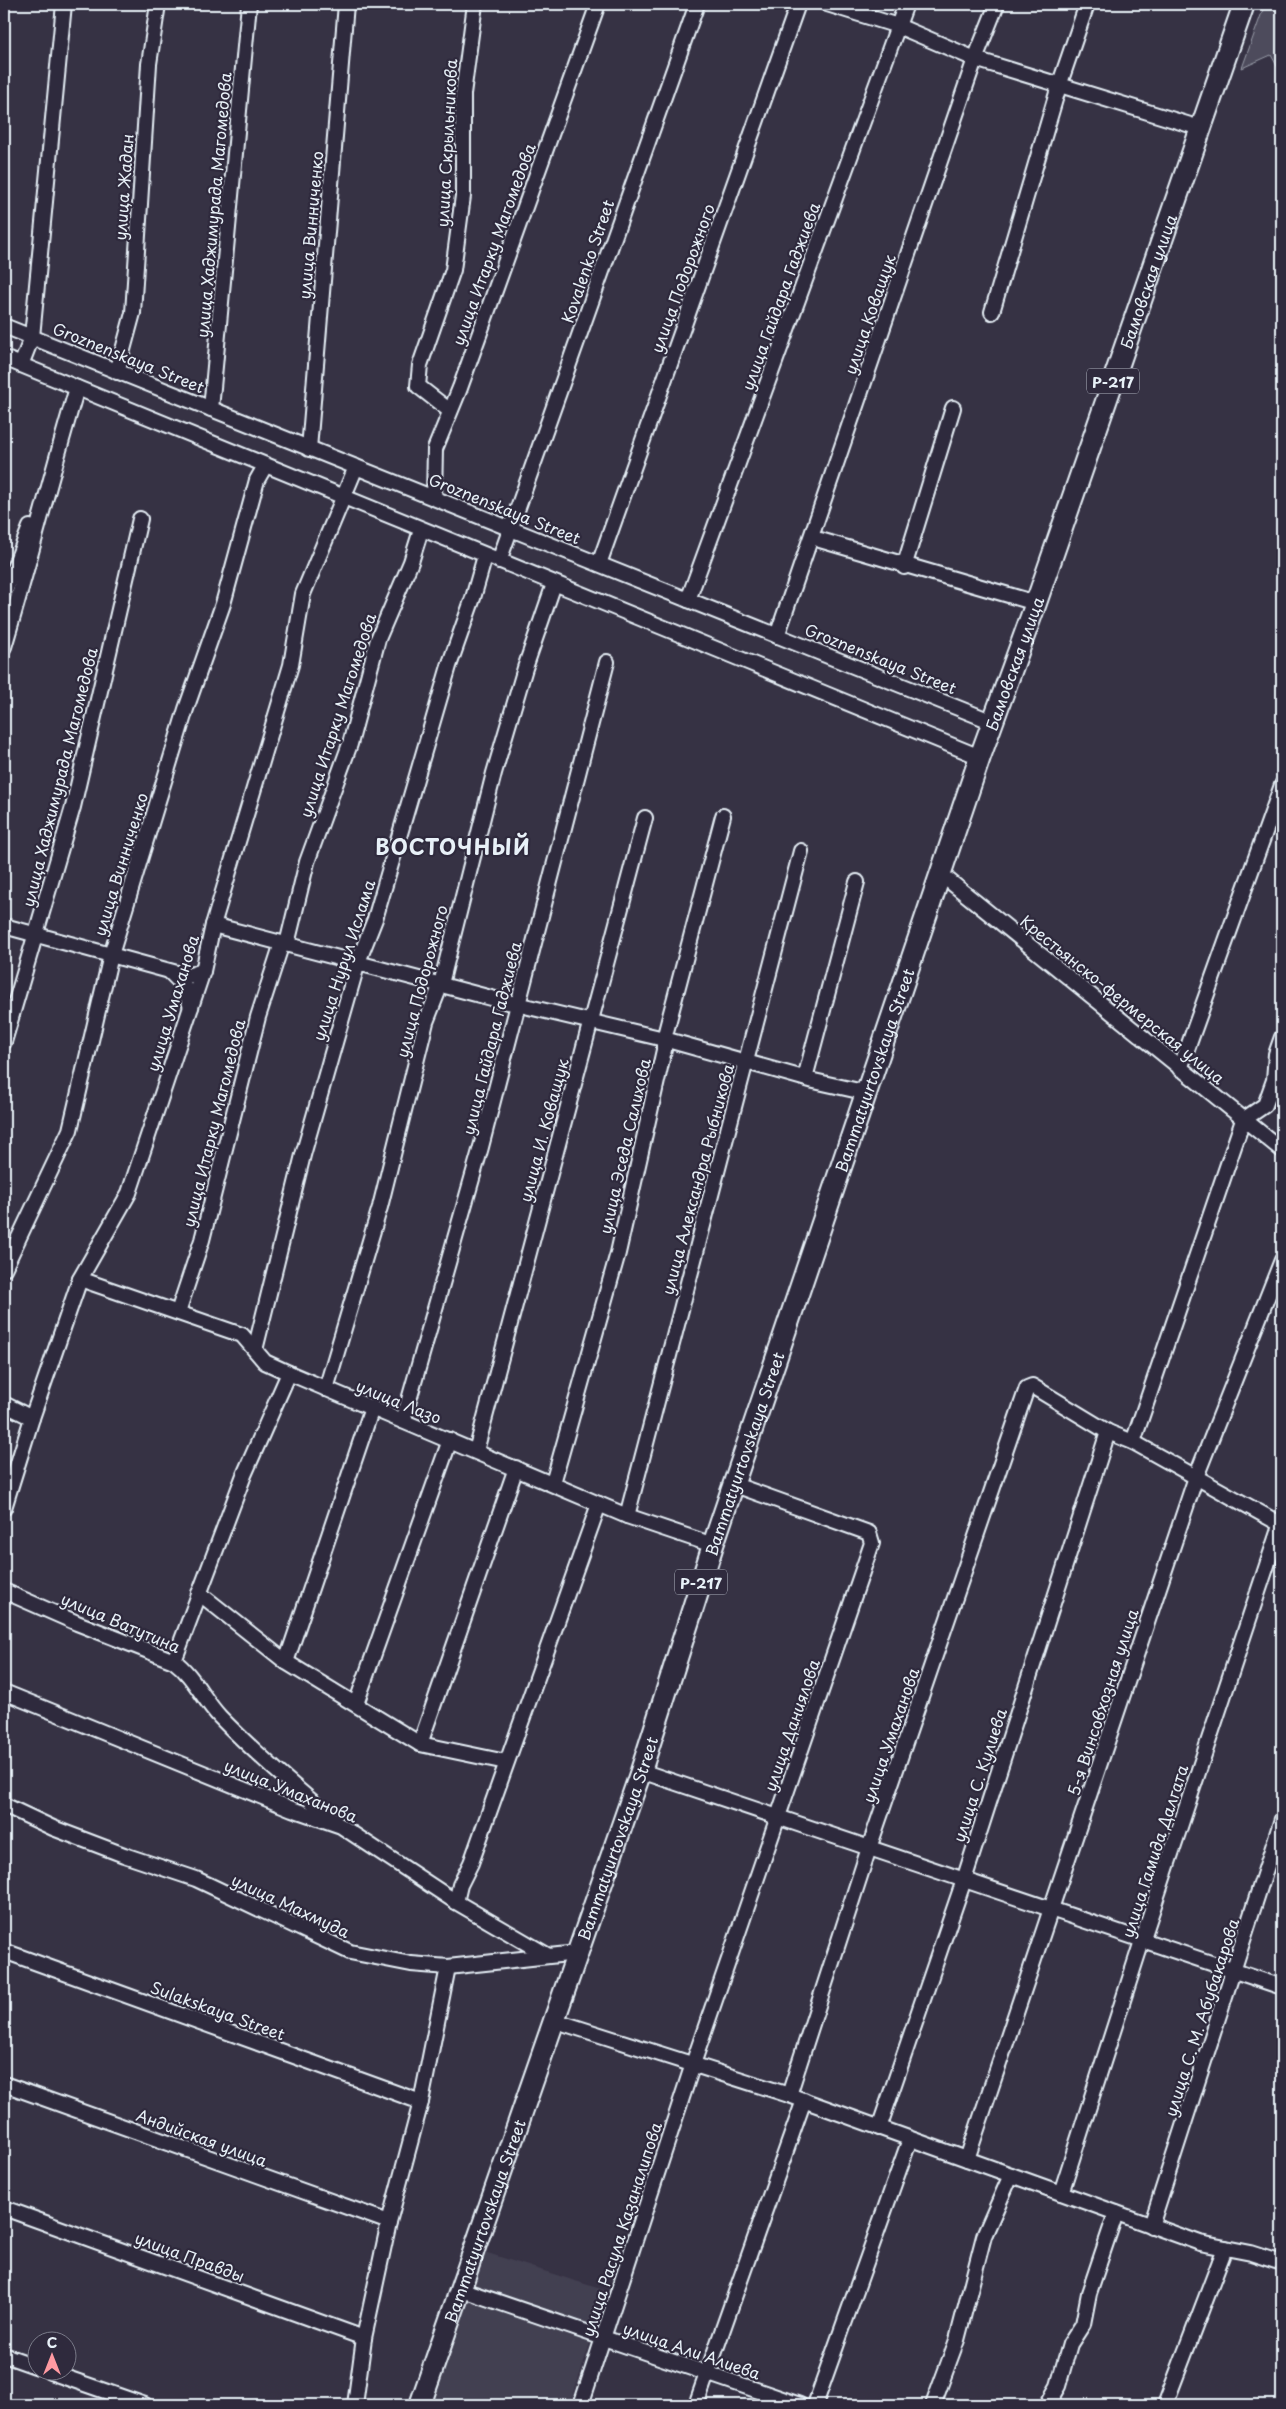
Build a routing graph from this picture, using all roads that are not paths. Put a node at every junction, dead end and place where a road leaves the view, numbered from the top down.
1 (64, 4) edge
2 (158, 4) edge
3 (249, 4) edge
4 (346, 4) edge
5 (475, 4) edge
6 (598, 4) edge
7 (697, 4) edge
8 (798, 4) edge
9 (827, 4) edge
10 (906, 4) edge
11 (997, 4) edge
12 (1087, 4) edge
13 (1244, 4) edge
14 (898, 26) junction
15 (975, 59) junction
16 (1059, 86) junction
17 (1200, 128) junction
18 (992, 312) dead end
19 (4, 326) edge
20 (32, 338) junction
21 (4, 358) edge
22 (21, 365) junction
23 (117, 372) junction
24 (77, 388) junction
25 (953, 408) dead end
26 (211, 409) junction
27 (450, 411) junction
28 (309, 448) junction
29 (265, 466) junction
30 (356, 467) junction
31 (49, 478) junction
32 (342, 498) junction
33 (434, 498) junction
34 (140, 519) dead end
35 (511, 529) junction
36 (421, 530) junction
37 (820, 540) dead end
38 (485, 556) junction
39 (499, 562) junction
40 (599, 564) junction
41 (904, 566) junction
42 (554, 584) junction
43 (4, 594) edge
44 (688, 600) junction
45 (1036, 604) junction
46 (777, 636) junction
47 (4, 647) edge
48 (607, 662) dead end
49 (993, 722) junction
50 (980, 757) junction
51 (1282, 786) edge
52 (723, 816) dead end
53 (645, 818) dead end
54 (800, 851) dead end
55 (942, 875) junction
56 (857, 882) dead end
57 (213, 925) junction
58 (4, 926) edge
59 (37, 935) junction
60 (285, 943) junction
61 (111, 955) junction
62 (358, 962) junction
63 (203, 971) junction
64 (169, 972) junction
65 (441, 984) junction
66 (517, 1004) junction
67 (191, 1007) junction
68 (590, 1021) junction
69 (1282, 1037) edge
70 (664, 1038) junction
71 (4, 1042) edge
72 (746, 1062) junction
73 (1180, 1069) junction
74 (805, 1078) junction
75 (868, 1093) junction
76 (1243, 1120) junction
77 (1282, 1150) edge
78 (1282, 1260) edge
79 (4, 1269) edge
80 (80, 1279) junction
81 (178, 1312) junction
82 (255, 1350) junction
83 (289, 1373) junction
84 (326, 1389) junction
85 (4, 1404) edge
86 (372, 1408) junction
87 (32, 1418) junction
88 (403, 1421) junction
89 (1108, 1432) junction
90 (450, 1440) junction
91 (1133, 1442) junction
92 (476, 1451) junction
93 (516, 1468) junction
94 (1196, 1477) junction
95 (553, 1483) junction
96 (735, 1485) junction
97 (600, 1504) junction
98 (4, 1508) edge
99 (627, 1516) junction
100 (1282, 1523) edge
101 (713, 1545) junction
102 (4, 1591) edge
103 (198, 1593) junction
104 (174, 1660) junction
105 (286, 1662) junction
106 (4, 1692) edge
107 (356, 1704) junction
108 (420, 1744) junction
109 (504, 1768) junction
110 (641, 1771) junction
111 (4, 1805) edge
112 (777, 1817) junction
113 (1282, 1819) edge
114 (341, 1826) junction
115 (869, 1848) junction
116 (964, 1880) junction
117 (456, 1902) junction
118 (1051, 1910) junction
119 (1142, 1941) junction
120 (4, 1951) edge
121 (577, 1953) junction
122 (547, 1955) junction
123 (448, 1967) junction
124 (1234, 1972) junction
125 (1282, 1987) edge
126 (553, 2020) junction
127 (693, 2064) junction
128 (4, 2084) edge
129 (789, 2095) junction
130 (804, 2100) junction
131 (421, 2102) junction
132 (880, 2128) junction
133 (910, 2138) junction
134 (967, 2159) junction
135 (1011, 2175) junction
136 (1061, 2193) junction
137 (4, 2208) edge
138 (1116, 2213) junction
139 (389, 2222) junction
140 (1151, 2226) junction
141 (1225, 2248) junction
142 (1282, 2263) edge
143 (460, 2289) junction
144 (364, 2338) junction
145 (604, 2338) junction
146 (4, 2355) edge
147 (28, 2363) edge
148 (706, 2373) junction
149 (78, 2382) edge
150 (145, 2405) edge
151 (355, 2405) edge
152 (420, 2405) edge
153 (581, 2405) edge
154 (696, 2405) edge
155 (800, 2405) edge
156 (815, 2405) edge
157 (933, 2405) edge
158 (1047, 2405) edge
159 (1165, 2405) edge

1 - 20 street
2 - 23 street, улица Жадан
3 - 26 street, улица Хаджимурада Магомедова
4 - 28 street, улица Винниченко
5 - 27 street, улица Скрыльникова
6 - 27 street, улица Итарку Магомедова
7 - 35 street, Kovalenko Street
8 - 40 street, улица Подорожного
9 - 14 street
10 - 14 street, улица Гайдара Гаджиева
11 - 15 street, улица Коващук
12 - 16 street
13 - 17 highway, Бамовская улица / Р-217
14 - 15 street
14 - 44 street, улица Гайдара Гаджиева
15 - 16 street
15 - 46 street, улица Коващук
16 - 17 street
16 - 18 street
17 - 45 highway, Бамовская улица / Р-217
19 - 20 street, Groznenskaya Street
20 - 22 street
20 - 23 street, Groznenskaya Street
21 - 22 street
22 - 24 street
23 - 26 street, Groznenskaya Street
24 - 29 street
24 - 31 street
25 - 41 street
26 - 28 street, Groznenskaya Street
27 - 33 street, улица Итарку Магомедова
28 - 30 street, Groznenskaya Street
29 - 32 street
29 - 61 street, улица Винниченко
30 - 32 street, улица Умаханова
30 - 33 street, Groznenskaya Street
31 - 43 street
31 - 47 street
32 - 36 street
32 - 57 street, улица Умаханова
33 - 35 street, Groznenskaya Street
34 - 59 street, улица Хаджимурада Магомедова
35 - 39 street, Kovalenko Street
35 - 40 street, Groznenskaya Street
36 - 38 street
36 - 60 street, улица Итарку Магомедова
37 - 41 street
38 - 39 street
38 - 62 street, улица Нурул Ислама
39 - 42 street
40 - 44 street, Groznenskaya Street
41 - 45 street
42 - 50 street
42 - 65 street, улица Подорожного
44 - 46 street, Groznenskaya Street
45 - 49 highway, Бамовская улица / Р-217
46 - 49 street, Groznenskaya Street
48 - 66 street, улица Гайдара Гаджиева
49 - 50 highway, Бамовская улица / Р-217
50 - 55 highway, Bammatyurtovskaya Street / Р-217
51 - 73 street
52 - 70 street, улица Эседа Салихова
53 - 68 street, улица И. Коващук
54 - 72 street, улица Александра Рыбникова
55 - 73 street, Крестьянско-фермерская улица
55 - 75 highway, Bammatyurtovskaya Street / Р-217
56 - 74 street
57 - 60 street
57 - 63 street, улица Умаханова
58 - 59 street
59 - 61 street
59 - 71 street, улица Хаджимурада Магомедова
60 - 62 street
60 - 81 street, улица Итарку Магомедова
61 - 64 street
61 - 79 street, улица Винниченко
62 - 65 street
62 - 82 street, улица Нурул Ислама
63 - 64 street
63 - 67 street, улица Умаханова
64 - 67 street
65 - 66 street
65 - 84 street, улица Подорожного
66 - 68 street
66 - 88 street, улица Гайдара Гаджиева
67 - 80 street, улица Умаханова
68 - 70 street
68 - 92 street, улица И. Коващук
69 - 76 street
70 - 72 street
70 - 95 street, улица Эседа Салихова
72 - 74 street
72 - 99 street, улица Александра Рыбникова
73 - 76 street, Крестьянско-фермерская улица
74 - 75 street
75 - 96 highway, Bammatyurtovskaya Street / Р-217
76 - 77 street, Крестьянско-фермерская улица
76 - 91 street
78 - 94 street, 5-я Винсовхозная улица
80 - 81 street, улица Лазо
80 - 87 street, улица Умаханова
81 - 82 street, улица Лазо
82 - 83 street, улица Лазо
83 - 84 street, улица Лазо
83 - 103 street
84 - 86 street, улица Лазо
85 - 87 street
86 - 88 street, улица Лазо
86 - 105 street
87 - 98 street, улица Умаханова
88 - 90 street, улица Лазо
89 - 91 street
89 - 115 street, улица Умаханова
89 - 116 street, улица С. Кулиева
90 - 92 street, улица Лазо
90 - 107 street
91 - 94 street
92 - 93 street, улица Лазо
93 - 95 street, улица Лазо
93 - 108 street
94 - 100 street
94 - 118 street, 5-я Винсовхозная улица
95 - 97 street, улица Лазо
96 - 101 highway, Bammatyurtovskaya Street / Р-217
96 - 112 street, улица Даниялова
97 - 99 street, улица Лазо
97 - 109 street
99 - 101 street, улица Лазо
100 - 119 street, улица Гамида Далгата
101 - 110 highway, Bammatyurtovskaya Street / Р-217
102 - 104 street, улица Ватутина
103 - 104 street
103 - 105 street
104 - 114 street, улица Ватутина
105 - 107 street
106 - 114 street, улица Умаханова
107 - 108 street
108 - 109 street
109 - 117 street
110 - 112 street
110 - 121 highway, Bammatyurtovskaya Street / Р-217
111 - 123 street, улица Махмуда
112 - 115 street
112 - 127 street, улица Даниялова
113 - 124 street, улица С. М. Абубакарова
114 - 117 street, улица Умаханова
115 - 116 street
115 - 129 street, улица Умаханова
116 - 118 street
116 - 132 street, улица С. Кулиева
117 - 122 street, улица Умаханова
118 - 119 street
118 - 134 street, 5-я Винсовхозная улица
119 - 124 street
119 - 136 street, улица Гамида Далгата
120 - 131 street, Sulakskaya Street
121 - 122 street, улица Махмуда
121 - 126 highway, Bammatyurtovskaya Street / Р-217
122 - 123 street, улица Махмуда
123 - 131 street
124 - 125 street
124 - 140 street, улица С. М. Абубакарова
126 - 127 street
126 - 143 highway, Bammatyurtovskaya Street / Р-217
127 - 129 street
127 - 145 street, улица Расула Казаналипова
128 - 139 street, Андийская улица
129 - 130 street
130 - 132 street
130 - 148 street
131 - 139 street
132 - 133 street
133 - 134 street
133 - 156 street
134 - 135 street
135 - 136 street
135 - 157 street
136 - 138 street
137 - 144 street, улица Правды
138 - 140 street
138 - 158 street
139 - 144 street
140 - 141 street
141 - 142 street
141 - 159 street
143 - 145 street, улица Али Алиева
143 - 152 highway, Bammatyurtovskaya Street / Р-217
144 - 151 street
145 - 148 street, улица Али Алиева
145 - 153 street, улица Расула Казаналипова
146 - 147 street
148 - 154 street
148 - 155 street, улица Али Алиева
149 - 150 street

